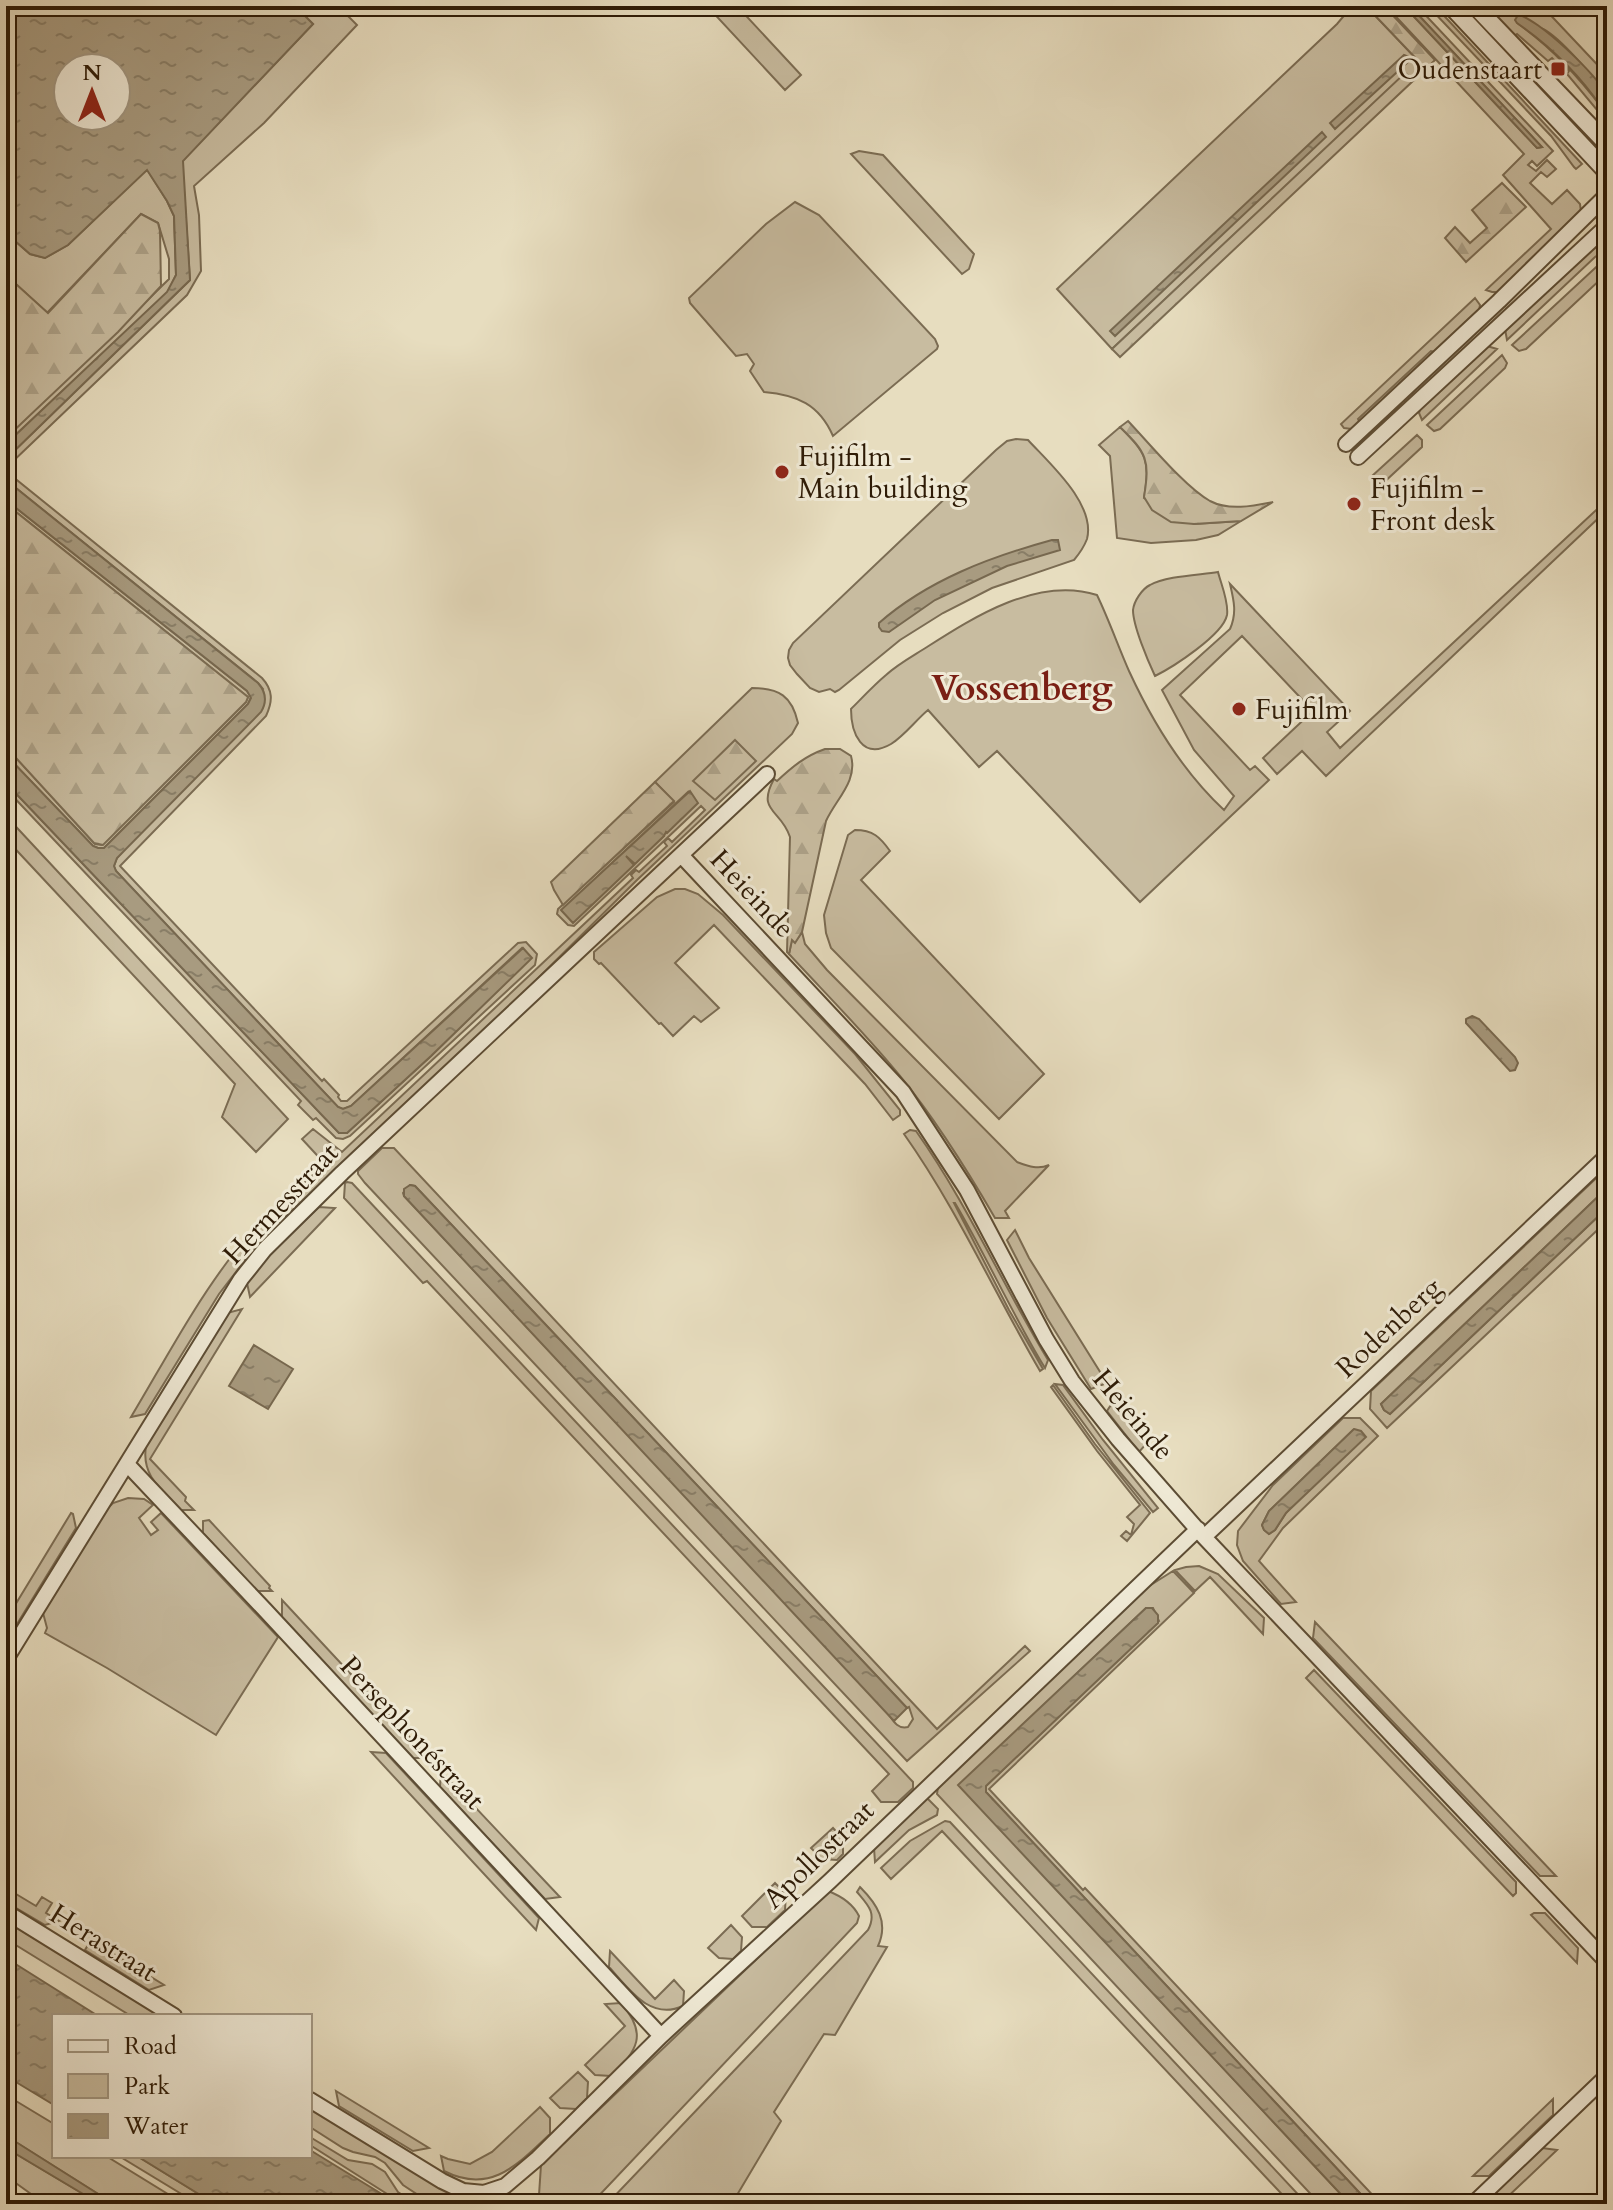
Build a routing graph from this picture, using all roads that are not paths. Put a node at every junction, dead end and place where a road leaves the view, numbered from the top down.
1 (1451, 6) edge
2 (1475, 6) edge
3 (1607, 144) edge
4 (1607, 172) edge
5 (1607, 195) edge
6 (1607, 226) edge
7 (1346, 444) dead end
8 (1358, 457) dead end
9 (767, 774) dead end
10 (681, 855) junction
11 (1607, 1156) edge
12 (127, 1464) junction
13 (1201, 1533) junction
14 (6, 1659) edge
15 (6, 1912) edge
16 (1607, 1962) edge
17 (171, 2014) edge
18 (661, 2036) junction
19 (1607, 2076) edge
20 (312, 2101) edge
21 (1473, 2204) edge

1 - 4 street
2 - 3 street
5 - 7 street
6 - 8 street
9 - 10 street
10 - 12 street, Hermesstraat
10 - 13 street, Heieinde
11 - 13 street, Rodenberg
12 - 14 street, Hermesstraat
12 - 18 street, Persephonéstraat
13 - 16 street, Heieinde
13 - 18 street, Apollostraat
15 - 17 street, Herastraat
18 - 20 street, Apollostraat
19 - 21 street

